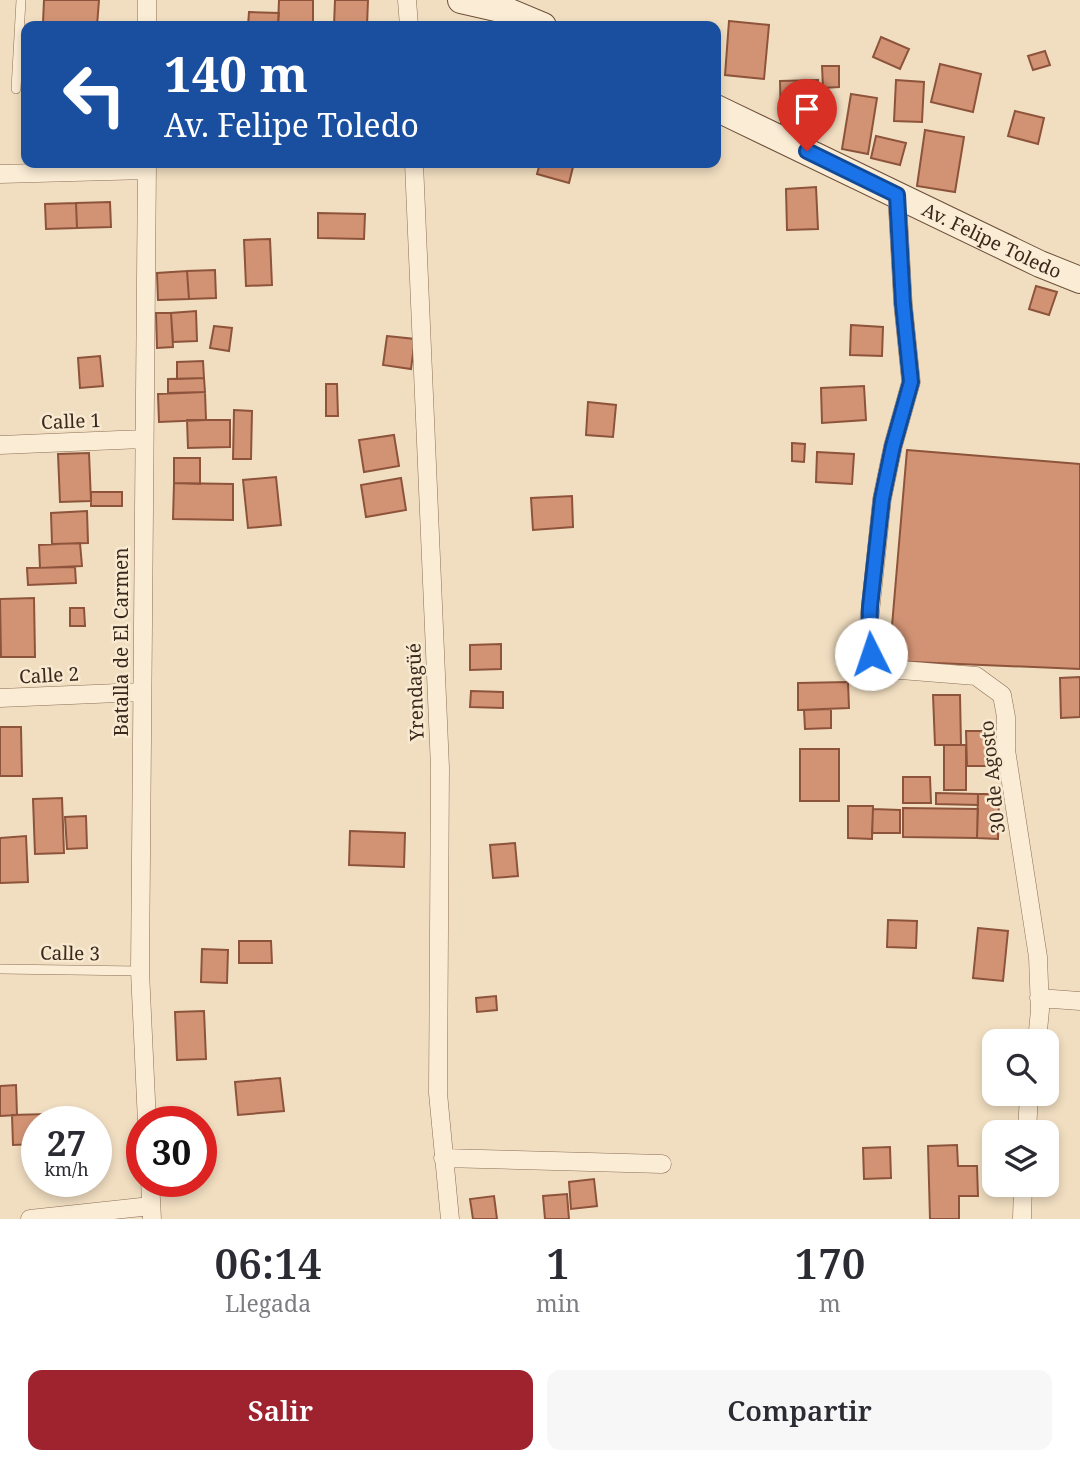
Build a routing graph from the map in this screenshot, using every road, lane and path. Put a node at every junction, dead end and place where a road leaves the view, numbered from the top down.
1 (21, 0) edge
2 (148, 0) edge
3 (407, 0) edge
4 (461, 0) edge
5 (147, 21) edge
6 (409, 21) edge
7 (532, 21) edge
8 (16, 89) dead end
9 (721, 110) edge
10 (125, 168) edge
11 (146, 168) edge
12 (414, 168) edge
13 (0, 174) edge
14 (897, 195) junction
15 (1080, 280) edge
16 (143, 439) junction
17 (0, 445) edge
18 (142, 692) junction
19 (0, 698) edge
20 (0, 969) edge
21 (140, 971) junction
22 (1039, 998) junction
23 (1080, 1001) edge
24 (1038, 1029) edge
25 (146, 1106) edge
26 (443, 1158) junction
27 (662, 1164) dead end
28 (1023, 1197) edge
29 (152, 1213) edge
30 (30, 1219) edge
31 (450, 1219) edge
32 (1022, 1219) edge

1 - 8 lane
2 - 5 street
3 - 6 street
4 - 7 main road
9 - 14 main road, Av. Felipe Toledo
10 - 13 street
11 - 16 street, Batalla de El Carmen
12 - 26 street, Yrendagüé
14 - 15 main road, Av. Felipe Toledo
14 - 22 street, 30 de Agosto
16 - 17 street, Calle 1
16 - 18 street, Batalla de El Carmen
18 - 19 street, Calle 2
18 - 21 street, Batalla de El Carmen
20 - 21 lane, Calle 3
21 - 25 street, Batalla de El Carmen
22 - 23 street
22 - 24 street, 30 de Agosto
26 - 27 street
26 - 31 street, Yrendagüé
28 - 32 street
29 - 30 street

